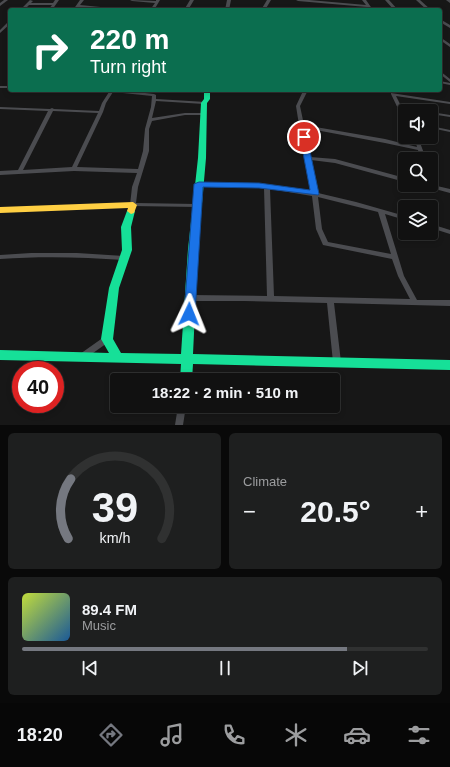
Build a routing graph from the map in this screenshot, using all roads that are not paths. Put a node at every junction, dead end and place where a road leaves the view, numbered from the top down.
1 (6, 0) edge
2 (32, 0) edge
3 (57, 0) edge
4 (82, 0) edge
5 (132, 0) edge
6 (298, 0) edge
7 (364, 0) edge
8 (387, 0) edge
9 (418, 0) edge
10 (448, 0) edge
11 (157, 1) edge
12 (450, 2) edge
13 (28, 4) junction
14 (54, 4) junction
15 (0, 6) edge
16 (78, 6) joint
17 (368, 6) joint
18 (24, 8) edge
19 (51, 8) edge
20 (100, 8) edge
21 (394, 8) edge
22 (426, 8) edge
23 (8, 24) edge
24 (0, 32) edge
25 (442, 40) edge
26 (450, 46) edge
27 (442, 74) edge
28 (450, 82) edge
29 (111, 92) edge
30 (132, 92) edge
31 (207, 92) edge
32 (305, 92) dead end
33 (154, 100) junction
34 (204, 103) junction
35 (450, 103) edge
36 (398, 104) edge
37 (52, 109) junction
38 (1, 110) edge
39 (101, 112) junction
40 (204, 114) junction
41 (438, 115) edge
42 (450, 116) edge
43 (149, 120) junction
44 (301, 126) junction
45 (438, 128) edge
46 (450, 131) edge
47 (418, 144) edge
48 (419, 149) junction
49 (420, 152) edge
50 (308, 158) junction
51 (74, 169) junction
52 (20, 171) junction
53 (139, 171) junction
54 (0, 173) edge
55 (398, 178) edge
56 (199, 184) junction
57 (267, 186) junction
58 (438, 188) edge
59 (450, 191) edge
60 (315, 194) junction
61 (133, 205) junction
62 (196, 206) junction
63 (0, 210) edge
64 (381, 211) junction
65 (398, 216) edge
66 (438, 228) edge
67 (450, 232) edge
68 (0, 257) edge
69 (395, 257) junction
70 (124, 258) junction
71 (190, 298) junction
72 (271, 298) junction
73 (330, 300) junction
74 (414, 301) junction
75 (450, 303) edge
76 (107, 339) junction
77 (0, 355) edge
78 (81, 357) junction
79 (116, 357) junction
80 (189, 359) junction
81 (338, 362) junction
82 (450, 365) edge
83 (187, 373) edge
84 (181, 413) edge
85 (179, 425) edge

1 - 15 street
2 - 13 street
3 - 14 street
4 - 16 street
5 - 11 street
6 - 17 street
7 - 17 street
8 - 21 street
9 - 22 street
10 - 12 street
13 - 14 street
13 - 18 street
14 - 19 street
16 - 20 street
23 - 24 street
25 - 26 street
27 - 28 street
29 - 39 street
30 - 33 street
31 - 34 street
32 - 44 street
33 - 34 street
33 - 43 street
34 - 40 street
35 - 36 street
37 - 38 street
37 - 39 street
37 - 52 street
39 - 51 street
40 - 43 street
40 - 56 street
41 - 42 street
43 - 53 street
44 - 48 street
44 - 50 street
45 - 46 street
47 - 48 street
48 - 49 street
50 - 55 street
50 - 60 street
51 - 52 street
51 - 53 street
52 - 54 street
53 - 61 street
56 - 57 street
56 - 62 street
57 - 60 street
57 - 72 street
58 - 59 street
60 - 64 street
60 - 69 street
61 - 62 street
61 - 63 street
61 - 70 street
62 - 71 street
64 - 65 street
64 - 69 street
66 - 67 street
68 - 70 street
69 - 74 street
70 - 76 street
71 - 72 street
71 - 80 street
72 - 73 street
73 - 74 street
73 - 81 street
74 - 75 street
76 - 78 street
76 - 79 street
77 - 78 street
78 - 79 street
79 - 80 street
80 - 81 street
80 - 83 street
81 - 82 street
84 - 85 street

